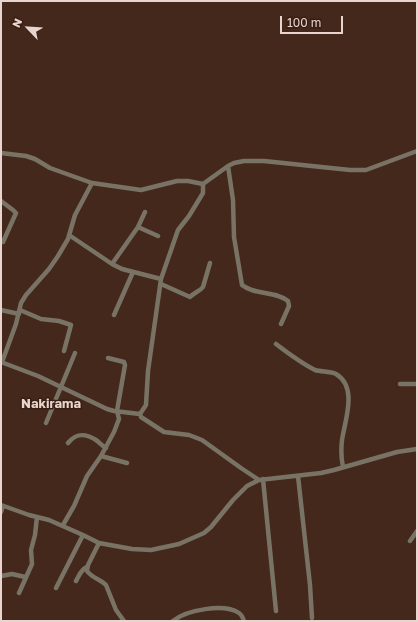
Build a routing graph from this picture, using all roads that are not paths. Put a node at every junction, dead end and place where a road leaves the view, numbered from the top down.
1 (417, 151) edge
2 (1, 153) edge
3 (228, 166) junction
4 (92, 183) junction
5 (203, 184) junction
6 (1, 201) edge
7 (145, 212) dead end
8 (138, 227) junction
9 (69, 236) junction
10 (158, 236) dead end
11 (3, 242) dead end
12 (210, 263) dead end
13 (112, 264) junction
14 (133, 272) junction
15 (161, 282) junction
16 (1, 310) edge
17 (19, 312) junction
18 (114, 315) dead end
19 (281, 324) dead end
20 (276, 344) dead end
21 (64, 351) dead end
22 (75, 353) dead end
23 (108, 358) dead end
24 (1, 362) edge
25 (400, 384) dead end
26 (417, 384) edge
27 (61, 387) junction
28 (118, 411) junction
29 (140, 414) junction
30 (46, 423) dead end
31 (68, 443) dead end
32 (106, 448) junction
33 (417, 449) edge
34 (101, 456) junction
35 (127, 463) dead end
36 (343, 467) junction
37 (250, 474) junction
38 (298, 476) junction
39 (261, 479) junction
40 (251, 483) junction
41 (2, 505) edge
42 (1, 512) edge
43 (37, 517) junction
44 (63, 525) junction
45 (417, 531) edge
46 (84, 535) junction
47 (410, 541) dead end
48 (99, 543) junction
49 (87, 567) junction
50 (1, 576) edge
51 (25, 577) junction
52 (76, 582) dead end
53 (56, 588) dead end
54 (19, 593) dead end
55 (276, 611) dead end
56 (312, 618) dead end
57 (124, 621) edge
58 (173, 621) edge
59 (244, 621) edge

1 - 3 street
2 - 4 street
3 - 5 street
3 - 19 street
4 - 5 street
4 - 9 street
5 - 15 street
6 - 11 street
7 - 8 street
8 - 10 street
8 - 13 street
9 - 13 street
9 - 17 street
12 - 15 street
13 - 14 street
14 - 15 street
14 - 18 street
15 - 29 street
16 - 17 street
17 - 21 street
17 - 24 street
20 - 36 street
22 - 27 street
23 - 28 street
24 - 27 street
25 - 26 street
27 - 28 street
27 - 30 street
28 - 29 street
28 - 32 street
29 - 37 street
31 - 32 street
32 - 34 street
33 - 36 street
34 - 35 street
34 - 44 street
36 - 38 street
37 - 39 street
37 - 40 street
38 - 39 street
38 - 56 street
39 - 40 street
39 - 55 street
40 - 48 street
41 - 42 street
41 - 43 street
43 - 44 street
43 - 51 street
44 - 46 street
45 - 47 street
46 - 48 street
46 - 53 street
48 - 49 street
49 - 52 street
49 - 57 street
50 - 51 street
51 - 54 street
58 - 59 street

